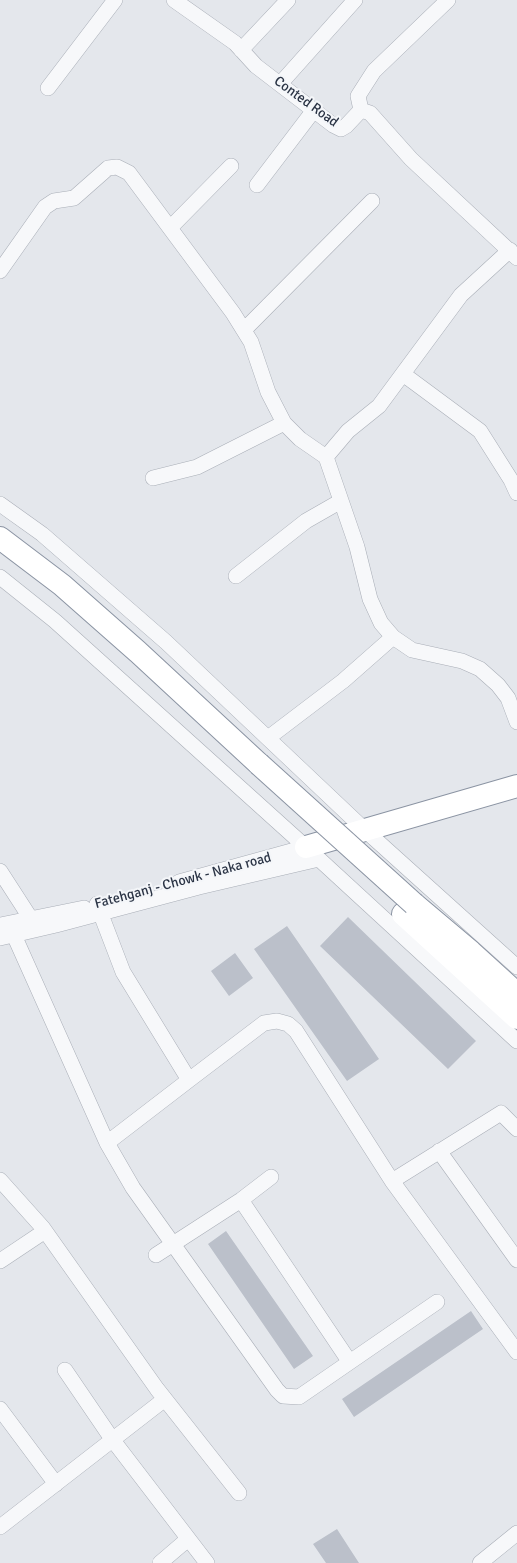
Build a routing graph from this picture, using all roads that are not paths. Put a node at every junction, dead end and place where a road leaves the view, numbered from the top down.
1 (115, 0) edge
2 (174, 0) edge
3 (288, 0) edge
4 (355, 0) edge
5 (448, 0) edge
6 (242, 50) junction
7 (280, 84) junction
8 (48, 88) dead end
9 (314, 110) junction
10 (361, 110) junction
11 (231, 166) dead end
12 (257, 185) dead end
13 (372, 201) dead end
14 (170, 228) junction
15 (513, 254) edge
16 (0, 272) edge
17 (244, 330) junction
18 (404, 374) junction
19 (284, 423) junction
20 (326, 457) junction
21 (152, 478) dead end
22 (517, 493) edge
23 (341, 501) junction
24 (0, 504) edge
25 (0, 538) edge
26 (0, 556) edge
27 (236, 576) dead end
28 (3, 584) edge
29 (393, 637) junction
30 (517, 722) edge
31 (268, 738) junction
32 (254, 770) junction
33 (517, 786) edge
34 (517, 797) edge
35 (371, 836) junction
36 (312, 853) junction
37 (0, 871) edge
38 (99, 909) junction
39 (408, 909) junction
40 (31, 919) junction
41 (6, 930) edge
42 (517, 968) edge
43 (517, 994) edge
44 (517, 1018) edge
45 (517, 1041) edge
46 (189, 1080) junction
47 (517, 1129) edge
48 (107, 1144) junction
49 (439, 1151) junction
50 (271, 1177) dead end
51 (0, 1180) edge
52 (392, 1180) junction
53 (241, 1200) junction
54 (45, 1231) junction
55 (173, 1244) junction
56 (156, 1255) dead end
57 (517, 1260) edge
58 (0, 1261) edge
59 (437, 1302) dead end
60 (517, 1352) edge
61 (350, 1360) junction
62 (65, 1370) dead end
63 (165, 1399) junction
64 (0, 1409) edge
65 (112, 1439) junction
66 (56, 1484) junction
67 (239, 1493) dead end
68 (0, 1527) edge
69 (517, 1533) edge
70 (188, 1539) junction
71 (160, 1563) edge
72 (207, 1563) edge
73 (480, 1563) edge

1 - 8 street
2 - 6 street, Conted Road
3 - 6 street
4 - 7 street
5 - 10 street
6 - 7 street, Conted Road
7 - 9 street, Conted Road
9 - 10 street, Conted Road
9 - 12 street
10 - 15 street
11 - 14 street
13 - 17 street
14 - 16 street
14 - 17 street
15 - 18 street
17 - 19 street
18 - 20 street
18 - 22 street
19 - 20 street
19 - 21 street
20 - 23 street
23 - 27 street
23 - 29 street
24 - 31 street
25 - 32 highway
26 - 32 highway
28 - 36 street
29 - 30 street
29 - 31 street
31 - 35 street
32 - 39 highway, bridge
33 - 35 highway
34 - 35 highway
35 - 36 highway, Fatehganj - Chowk - Naka road
35 - 42 street
36 - 38 street, Fatehganj - Chowk - Naka road
36 - 45 street
37 - 40 street
38 - 40 street, Fatehganj - Chowk - Naka road
38 - 41 street
38 - 46 street
39 - 43 highway
39 - 44 highway
40 - 41 street, Fatehganj - Chowk - Naka road
41 - 48 street
46 - 48 street
46 - 52 street
47 - 49 street
48 - 55 street
49 - 52 street
49 - 57 street
50 - 53 street
51 - 54 street
52 - 60 street
53 - 55 street
53 - 61 street
54 - 58 street
54 - 63 street
55 - 56 street
55 - 61 street
59 - 61 street
62 - 65 street
63 - 65 street
63 - 67 street
64 - 66 street
65 - 66 street
65 - 70 street
66 - 68 street
69 - 73 street
70 - 71 street
70 - 72 street

